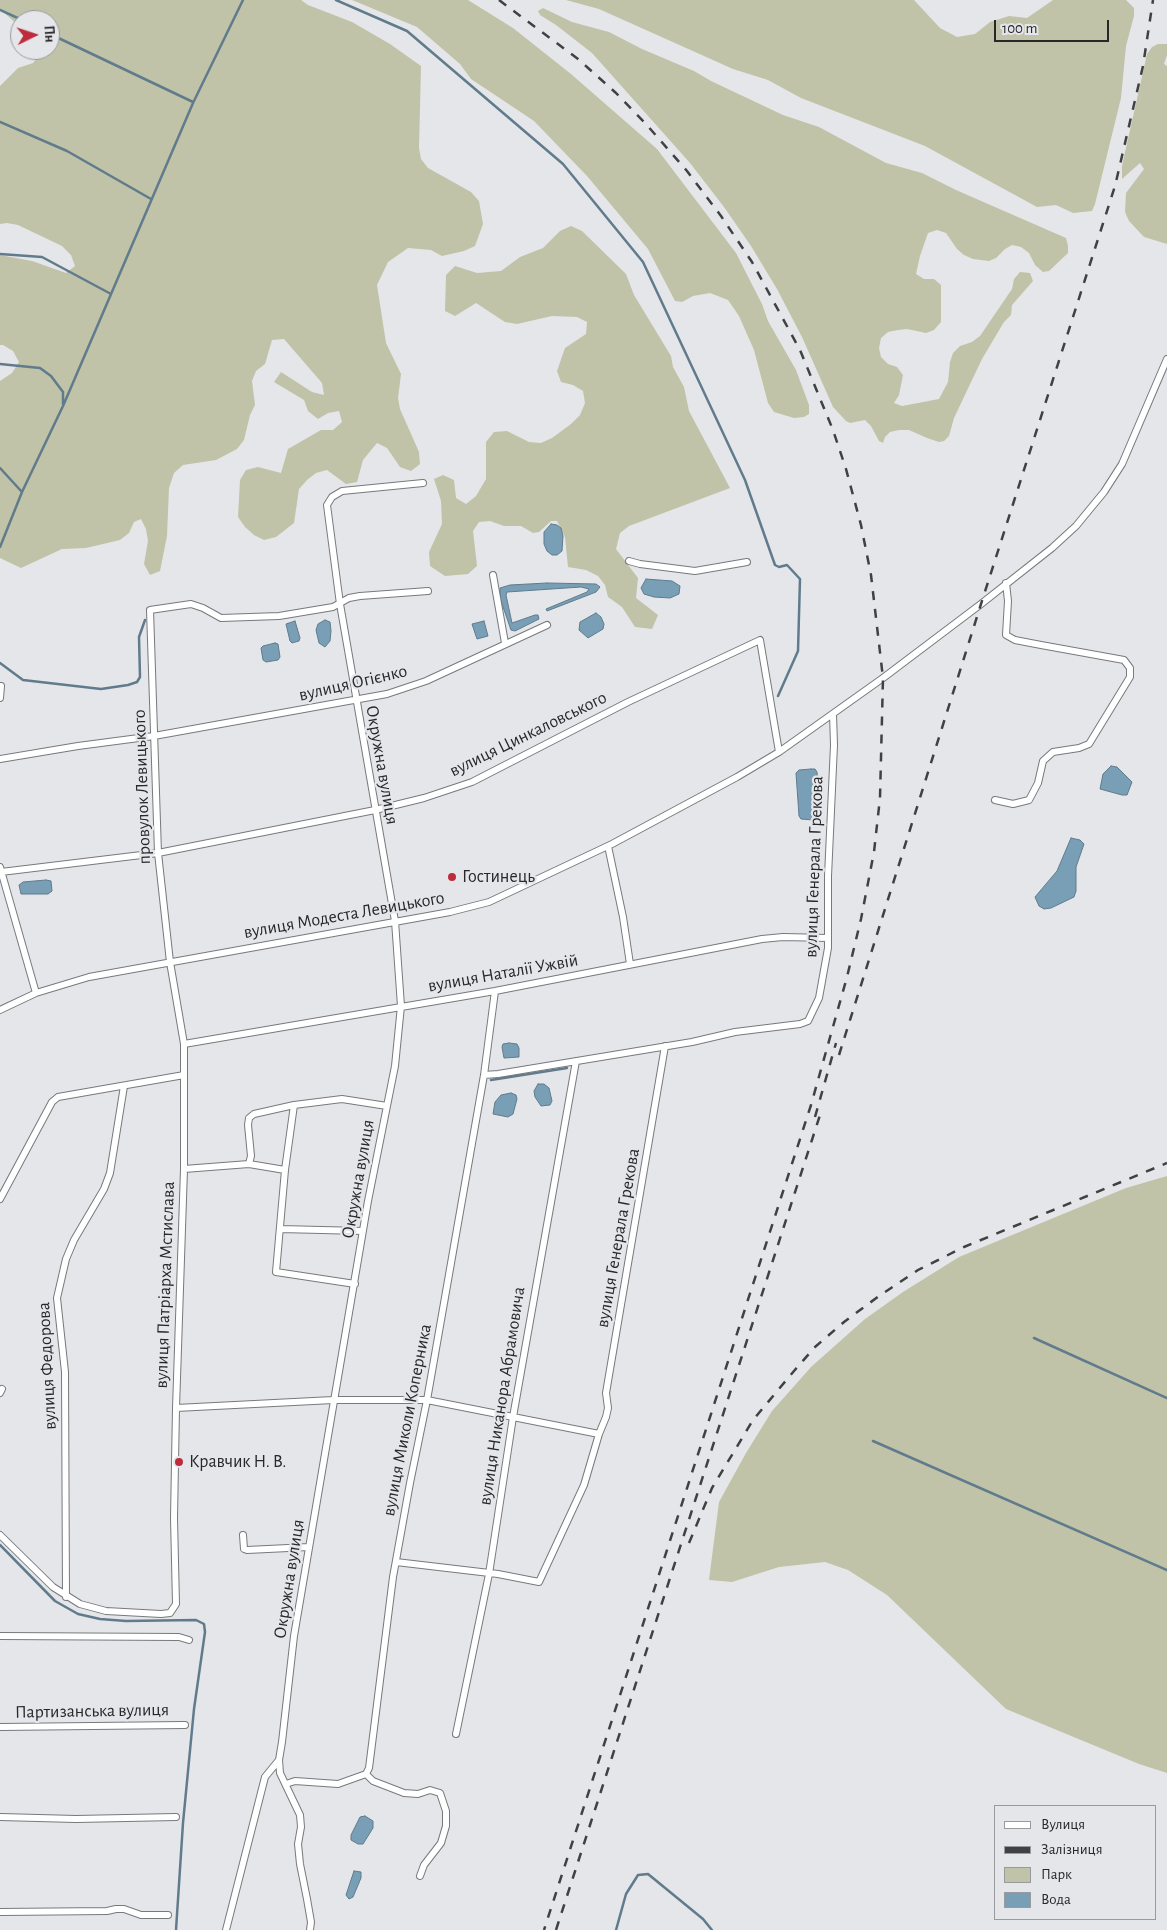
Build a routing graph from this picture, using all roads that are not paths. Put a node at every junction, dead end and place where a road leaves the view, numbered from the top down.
1 (1167, 359) edge
2 (423, 483) dead end
3 (629, 561) dead end
4 (747, 562) dead end
5 (493, 575) dead end
6 (1006, 583) junction
7 (428, 590) dead end
8 (340, 604) junction
9 (547, 625) dead end
10 (506, 643) junction
11 (1, 686) dead end
12 (0, 698) edge
13 (356, 701) junction
14 (833, 714) junction
15 (154, 736) junction
16 (779, 752) junction
17 (0, 759) edge
18 (996, 800) dead end
19 (375, 810) junction
20 (608, 846) junction
21 (158, 853) junction
22 (1, 869) edge
23 (395, 921) junction
24 (828, 938) junction
25 (170, 962) junction
26 (630, 964) junction
27 (495, 991) junction
28 (36, 994) junction
29 (401, 1006) junction
30 (0, 1010) edge
31 (184, 1044) junction
32 (665, 1046) junction
33 (576, 1061) junction
34 (484, 1075) junction
35 (184, 1076) junction
36 (124, 1086) junction
37 (294, 1105) junction
38 (387, 1106) junction
39 (248, 1164) junction
40 (184, 1169) junction
41 (285, 1170) junction
42 (0, 1199) edge
43 (280, 1229) junction
44 (363, 1231) junction
45 (355, 1284) junction
46 (333, 1400) junction
47 (427, 1400) junction
48 (176, 1408) junction
49 (513, 1417) junction
50 (599, 1434) junction
51 (0, 1535) edge
52 (243, 1535) dead end
53 (309, 1547) junction
54 (396, 1562) junction
55 (489, 1574) junction
56 (66, 1597) junction
57 (0, 1636) edge
58 (189, 1640) dead end
59 (185, 1725) dead end
60 (0, 1727) edge
61 (456, 1734) dead end
62 (279, 1760) junction
63 (366, 1774) junction
64 (286, 1784) junction
65 (0, 1817) edge
66 (176, 1817) dead end
67 (420, 1876) dead end
68 (0, 1912) edge
69 (168, 1915) dead end
70 (226, 1930) edge
71 (310, 1930) edge

1 - 6 street
2 - 8 street, Окружна вулиця
3 - 4 street
5 - 10 street
6 - 14 street, вулиця Модеста Левицького
6 - 18 street
7 - 8 street
8 - 13 street, Окружна вулиця
8 - 15 street, провулок Левицького
9 - 10 street, вулиця Огієнко
10 - 13 street, вулиця Огієнко
11 - 12 street
13 - 15 street, вулиця Огієнко
13 - 19 street, Окружна вулиця
14 - 16 street, вулиця Модеста Левицького
14 - 24 street, вулиця Генерала Грекова
15 - 17 street, вулиця Огієнко
15 - 21 street, провулок Левицького
16 - 19 street, вулиця Цинкаловського
16 - 20 street, вулиця Модеста Левицького
19 - 21 street, вулиця Цинкаловського
19 - 23 street, Окружна вулиця
20 - 23 street, вулиця Модеста Левицького
20 - 26 street
21 - 22 street, вулиця Цинкаловського
21 - 25 street, провулок Левицького
22 - 28 street
23 - 25 street, вулиця Модеста Левицького
23 - 29 street, Окружна вулиця
24 - 26 street, вулиця Наталії Ужвій
24 - 32 street, вулиця Генерала Грекова
25 - 28 street, вулиця Модеста Левицького
25 - 31 street, вулиця Патріарха Мстислава
26 - 27 street, вулиця Наталії Ужвій
27 - 29 street, вулиця Наталії Ужвій
27 - 34 street, вулиця Миколи Коперника
28 - 30 street, вулиця Модеста Левицького
29 - 31 street, вулиця Наталії Ужвій
29 - 38 street, Окружна вулиця
31 - 35 street, вулиця Патріарха Мстислава
32 - 33 street, вулиця Генерала Грекова
32 - 50 street, вулиця Генерала Грекова
33 - 34 street, вулиця Генерала Грекова
33 - 49 street, вулиця Никанора Абрамовича
34 - 47 street, вулиця Миколи Коперника
35 - 36 street
35 - 40 street, вулиця Патріарха Мстислава
36 - 42 street
36 - 56 street, вулиця Федорова
37 - 38 street
37 - 39 street
37 - 41 street
38 - 44 street, Окружна вулиця
39 - 40 street
39 - 41 street
40 - 48 street, вулиця Патріарха Мстислава
41 - 43 street
43 - 44 street
43 - 45 street
44 - 45 street, Окружна вулиця
45 - 46 street, Окружна вулиця
46 - 47 street
46 - 48 street
46 - 53 street, Окружна вулиця
47 - 49 street
47 - 54 street, вулиця Миколи Коперника
48 - 56 street, вулиця Патріарха Мстислава
49 - 50 street
49 - 55 street, вулиця Никанора Абрамовича
50 - 55 street, вулиця Генерала Грекова
51 - 56 street
52 - 53 street
53 - 62 street, Окружна вулиця
54 - 55 street
54 - 63 street, вулиця Миколи Коперника
55 - 61 street, вулиця Никанора Абрамовича
57 - 58 street
59 - 60 street, Партизанська вулиця
62 - 64 street, Окружна вулиця
62 - 70 street, Окружна вулиця
63 - 64 street
63 - 67 street
64 - 71 street, Окружна вулиця
65 - 66 street
68 - 69 street

